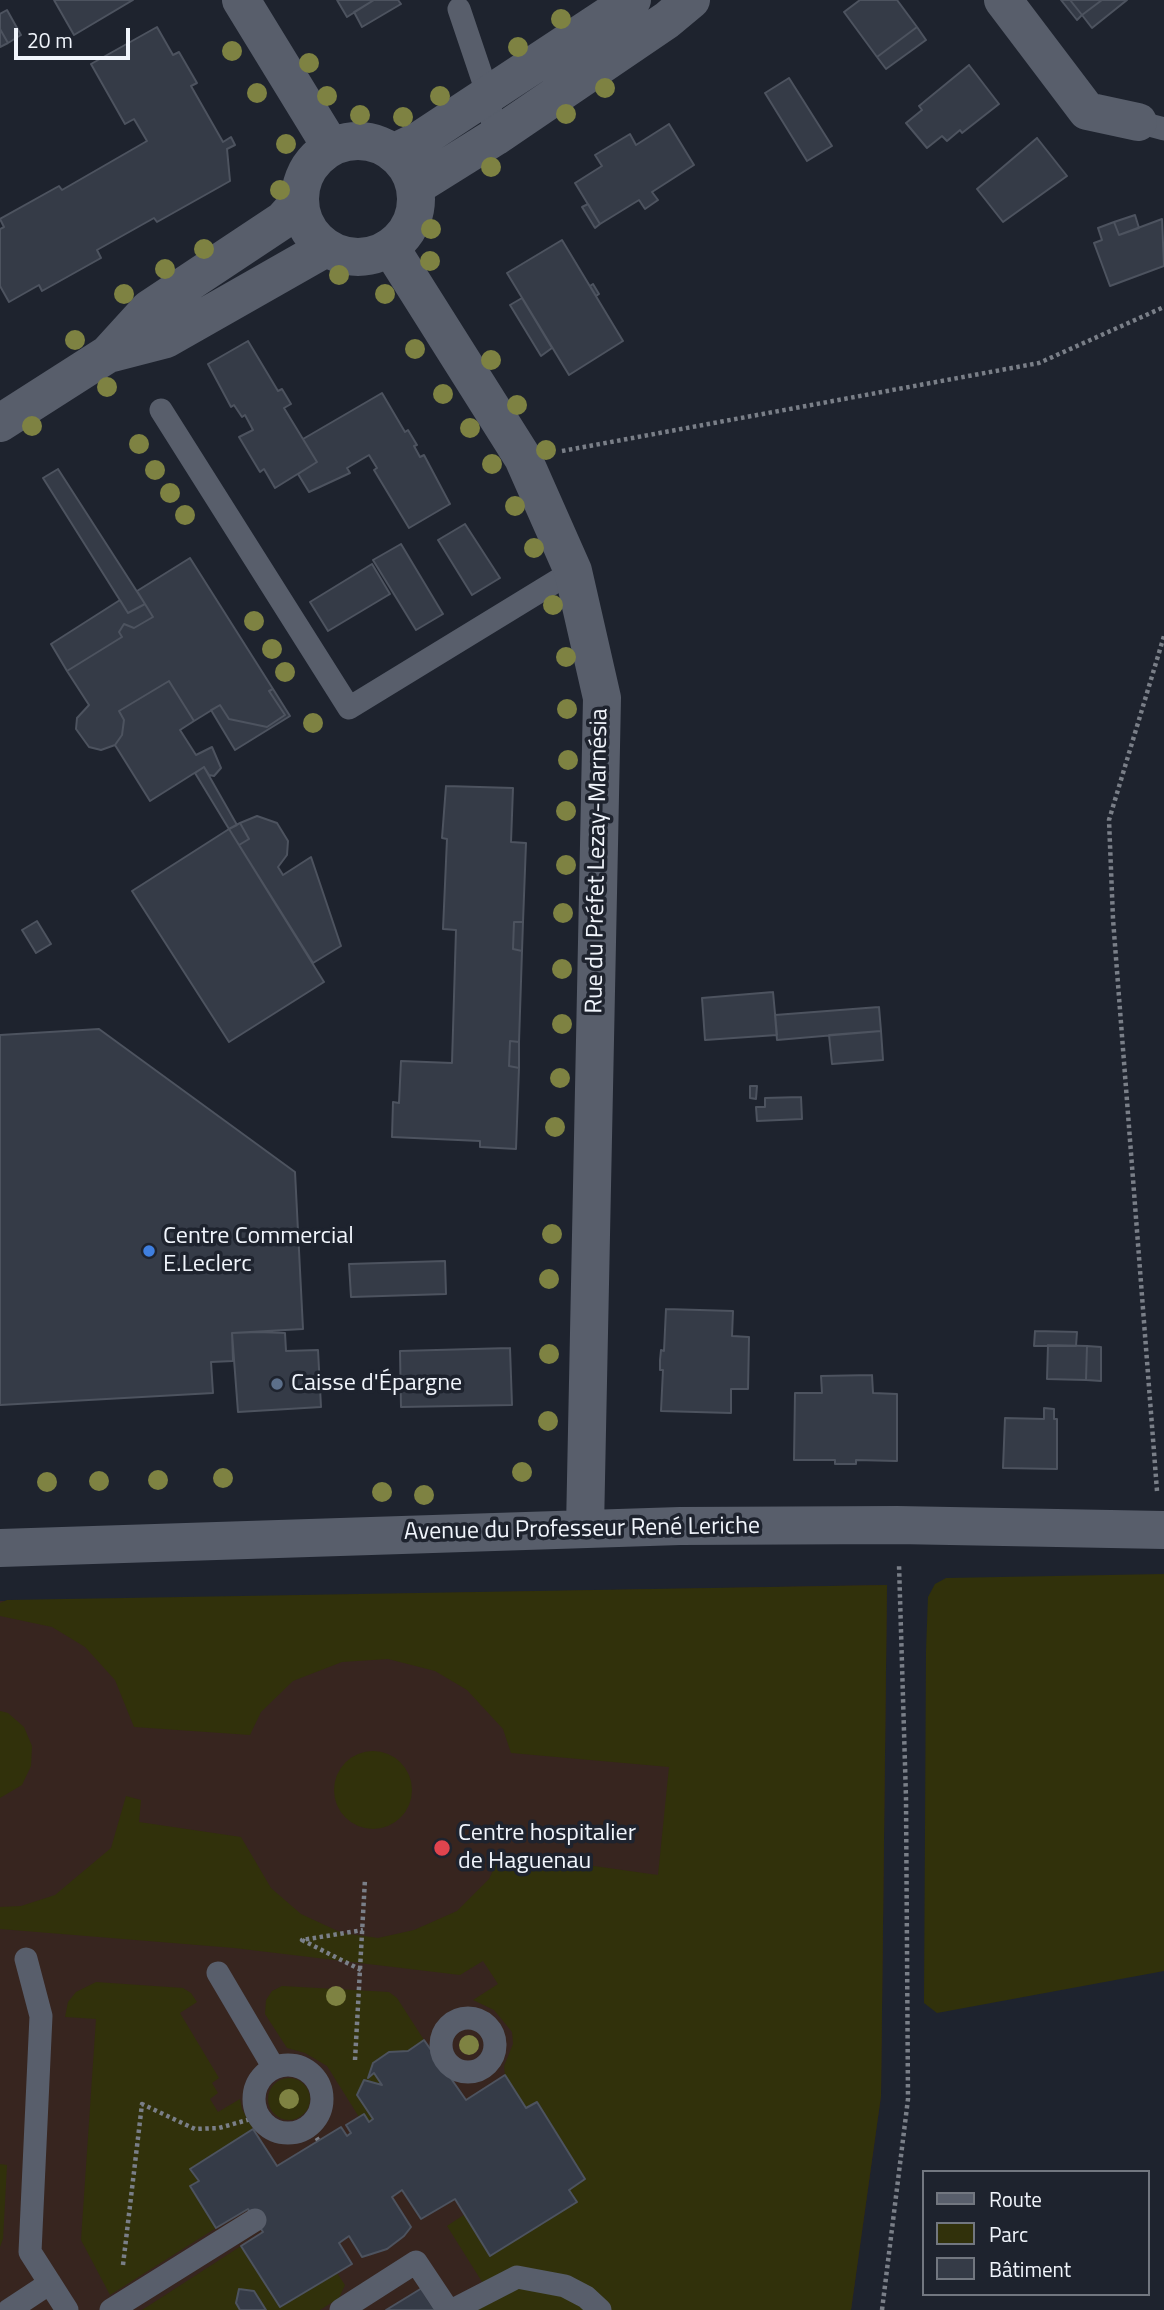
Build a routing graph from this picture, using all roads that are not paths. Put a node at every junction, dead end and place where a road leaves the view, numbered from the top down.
1 (241, 0) edge
2 (632, 0) edge
3 (691, 0) edge
4 (1003, 0) edge
5 (459, 9) dead end
6 (488, 95) junction
7 (1151, 125) edge
8 (495, 137) junction
9 (331, 147) junction
10 (393, 153) junction
11 (415, 187) junction
12 (299, 202) junction
13 (390, 247) junction
14 (326, 248) junction
15 (108, 354) junction
16 (161, 410) dead end
17 (0, 423) edge
18 (573, 571) junction
19 (585, 1528) junction
20 (1163, 1530) edge
21 (0, 1548) edge
22 (26, 1959) dead end
23 (218, 1973) dead end
24 (274, 2068) junction
25 (255, 2220) dead end
26 (50, 2283) junction
27 (9, 2310) edge
28 (67, 2310) edge
29 (111, 2310) edge
30 (341, 2310) edge
31 (448, 2310) edge
32 (453, 2310) edge
33 (600, 2310) edge

1 - 9 street
2 - 6 street
3 - 8 street
4 - 7 street
5 - 6 lane
6 - 8 lane
6 - 10 street
8 - 11 street
9 - 10 street
9 - 12 street
10 - 11 street
11 - 13 street
12 - 14 street
12 - 15 street
13 - 14 street
13 - 18 street, Rue du Préfet Lezay-Marnésia
14 - 15 street
15 - 17 street
16 - 18 lane
18 - 19 street, Rue du Préfet Lezay-Marnésia
19 - 20 street, Avenue du Professeur René Leriche
19 - 21 street, Avenue du Professeur René Leriche
22 - 26 lane
23 - 24 lane
24 - 24 lane
25 - 29 lane
26 - 27 lane
26 - 28 lane
30 - 31 lane
32 - 33 lane

